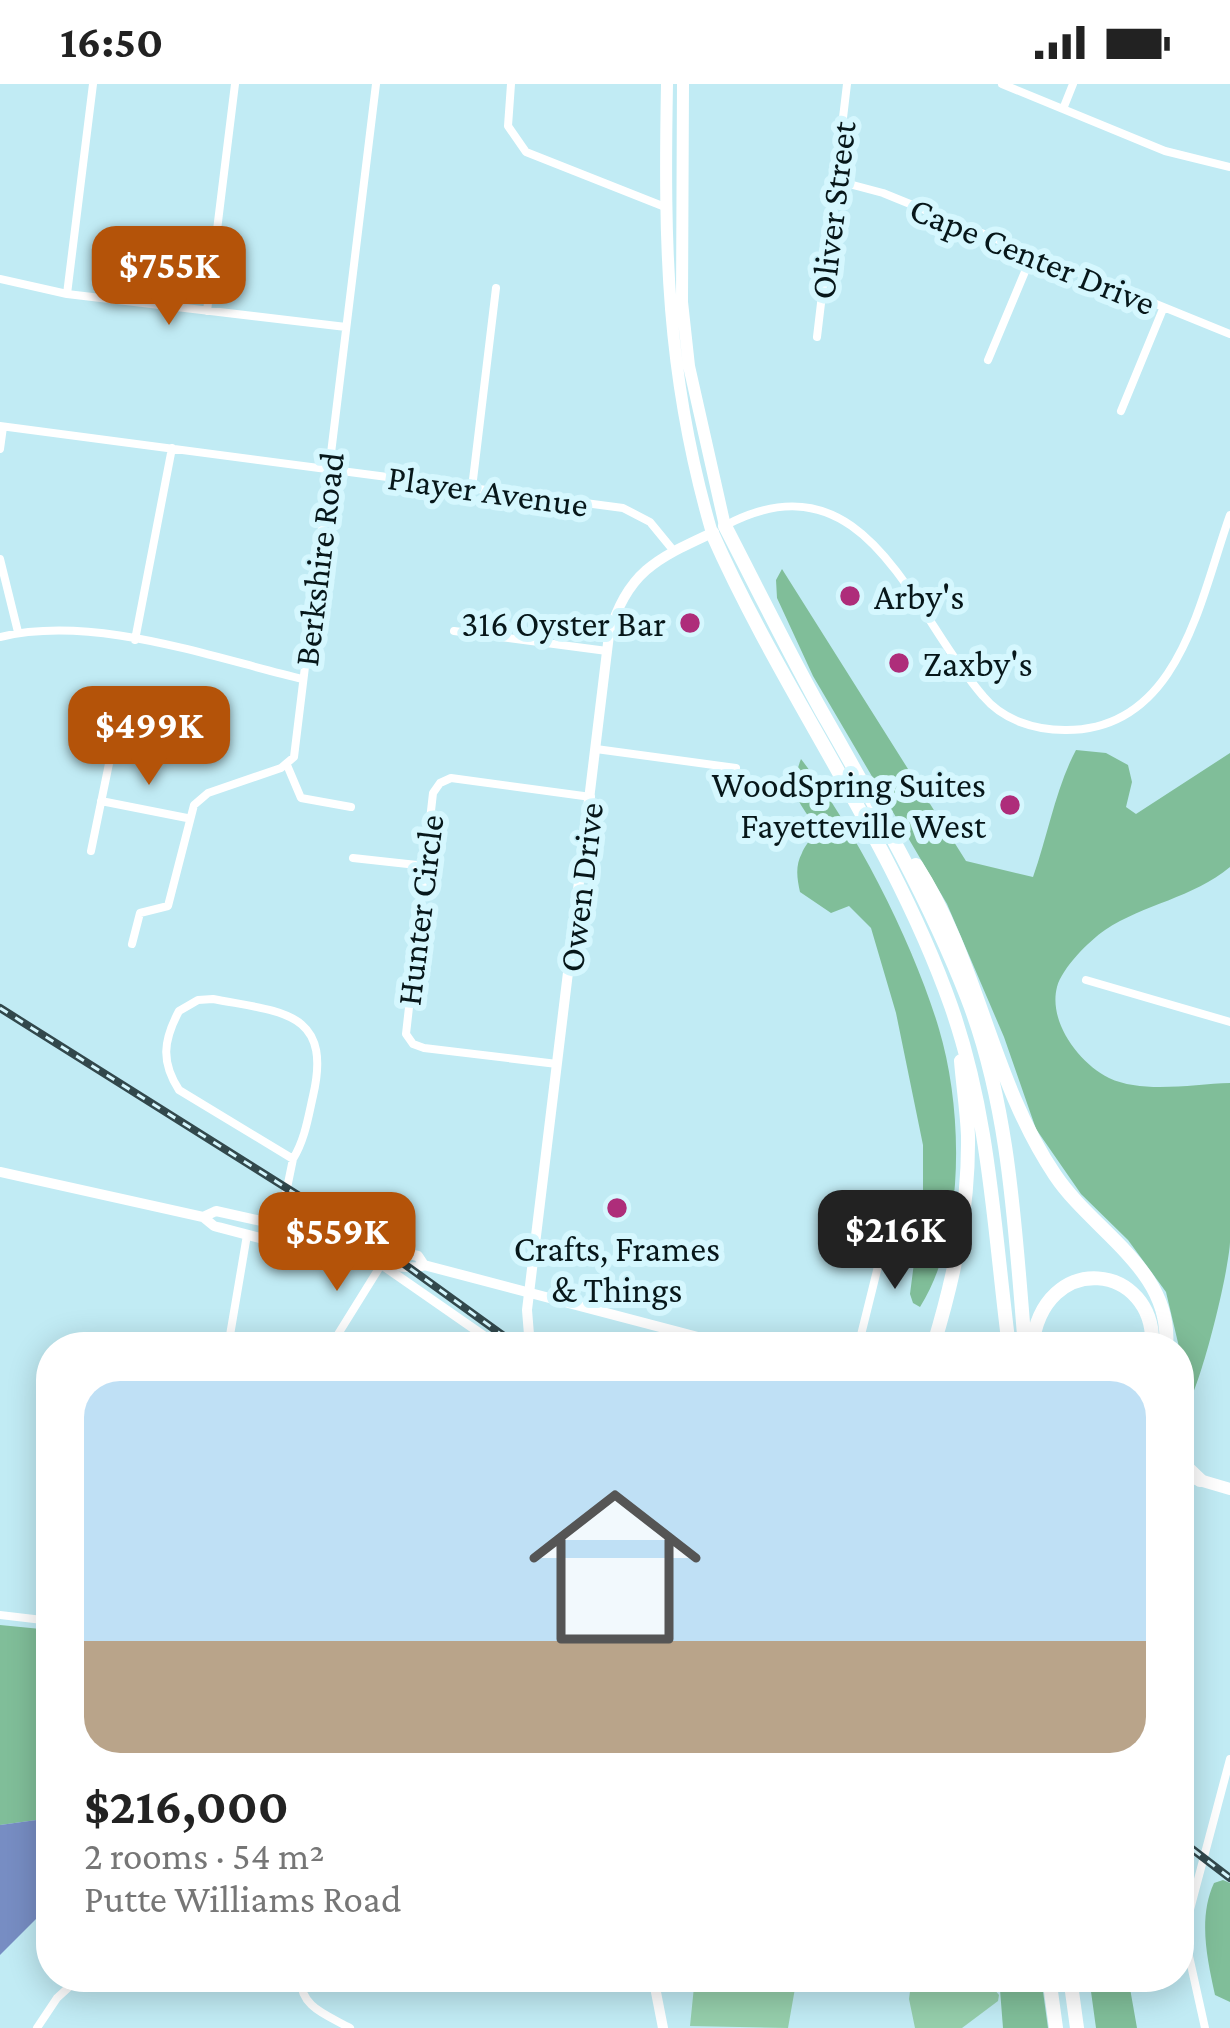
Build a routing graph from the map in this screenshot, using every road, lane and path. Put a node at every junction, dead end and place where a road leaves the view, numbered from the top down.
1 (93, 84) edge
2 (235, 84) edge
3 (376, 84) edge
4 (511, 84) edge
5 (667, 84) edge
6 (683, 84) edge
7 (847, 84) edge
8 (1002, 84) edge
9 (1073, 84) edge
10 (1063, 110) junction
11 (1230, 167) edge
12 (834, 179) junction
13 (665, 207) junction
14 (1032, 255) junction
15 (0, 279) edge
16 (496, 288) dead end
17 (67, 294) junction
18 (1163, 309) junction
19 (207, 311) junction
20 (346, 327) junction
21 (1230, 334) edge
22 (817, 337) dead end
23 (988, 360) dead end
24 (1121, 411) dead end
25 (1, 426) edge
26 (172, 448) junction
27 (0, 449) edge
28 (329, 468) junction
29 (472, 488) junction
30 (1230, 515) edge
31 (718, 530) junction
32 (674, 550) junction
33 (0, 559) edge
34 (454, 631) dead end
35 (18, 632) junction
36 (0, 637) edge
37 (135, 640) junction
38 (607, 651) junction
39 (304, 679) junction
40 (112, 749) dead end
41 (596, 749) junction
42 (286, 765) junction
43 (736, 769) dead end
44 (592, 796) junction
45 (101, 800) junction
46 (351, 807) dead end
47 (882, 816) junction
48 (188, 818) junction
49 (91, 851) dead end
50 (353, 857) dead end
51 (426, 866) junction
52 (132, 944) dead end
53 (1086, 980) dead end
54 (1230, 1022) edge
55 (959, 1032) junction
56 (558, 1064) junction
57 (293, 1159) junction
58 (0, 1172) edge
59 (286, 1193) junction
60 (203, 1216) junction
61 (263, 1221) junction
62 (889, 1226) dead end
63 (297, 1228) junction
64 (247, 1235) junction
65 (381, 1264) junction
66 (424, 1265) junction
67 (530, 1291) junction
68 (231, 1332) edge
69 (339, 1332) edge
70 (480, 1332) edge
71 (529, 1332) edge
72 (681, 1332) edge
73 (862, 1332) edge
74 (937, 1332) edge
75 (1007, 1332) edge
76 (1026, 1332) edge
77 (1033, 1332) edge
78 (1153, 1332) edge
79 (1166, 1332) edge
80 (1194, 1474) edge
81 (1194, 1478) edge
82 (1200, 1480) junction
83 (1230, 1489) edge
84 (0, 1615) edge
85 (36, 1619) edge
86 (1230, 1759) edge
87 (1194, 1894) edge
88 (1194, 1978) edge
89 (64, 1992) edge
90 (302, 1992) edge
91 (656, 1992) edge
92 (1051, 1992) edge
93 (1072, 1992) edge
94 (37, 2028) edge
95 (350, 2028) edge
96 (663, 2028) edge
97 (1056, 2028) edge
98 (1077, 2028) edge
99 (1205, 2028) edge

1 - 17 street
2 - 19 street
3 - 20 street, Berkshire Road
4 - 13 street
5 - 13 highway
6 - 31 highway
7 - 12 street, Oliver Street
8 - 10 street
9 - 10 street
10 - 11 street
12 - 14 street, Cape Center Drive
12 - 22 street, Oliver Street
13 - 31 highway
14 - 18 street, Cape Center Drive
14 - 23 street
15 - 17 street
16 - 29 street
17 - 19 street
18 - 21 street, Cape Center Drive
18 - 24 street
19 - 20 street
20 - 28 street, Berkshire Road
25 - 26 street, Player Avenue
25 - 27 street
26 - 28 street, Player Avenue
26 - 37 street
28 - 29 street, Player Avenue
28 - 39 street, Berkshire Road
29 - 32 street, Player Avenue
30 - 31 street
31 - 32 main road, Owen Drive
31 - 47 highway
31 - 55 highway
32 - 38 main road, Owen Drive
33 - 35 street
34 - 38 street
35 - 36 street
35 - 37 street
37 - 39 street
38 - 41 main road, Owen Drive
39 - 42 street, Berkshire Road
40 - 45 street
41 - 43 street
41 - 44 main road, Owen Drive
42 - 46 street
42 - 48 street
44 - 51 street, Hunter Circle
44 - 56 main road, Owen Drive
45 - 48 street
45 - 49 street
47 - 76 highway
47 - 79 highway
48 - 52 street
50 - 51 street
51 - 56 street, Hunter Circle
53 - 54 street
55 - 74 highway
55 - 75 highway
56 - 67 main road, Owen Drive
57 - 57 street
57 - 59 street
58 - 60 main road
59 - 61 street
59 - 63 street
60 - 61 main road
60 - 64 main road
61 - 63 main road
62 - 73 street
63 - 66 main road
64 - 65 main road
64 - 68 street
65 - 66 main road
65 - 69 street
65 - 70 street
66 - 67 main road
67 - 71 main road, Owen Drive
67 - 72 main road
77 - 78 highway
80 - 82 highway
81 - 82 highway
82 - 83 highway
84 - 85 street
86 - 87 street
88 - 99 street
89 - 94 street
90 - 95 street
91 - 96 main road
92 - 97 highway
93 - 98 highway

